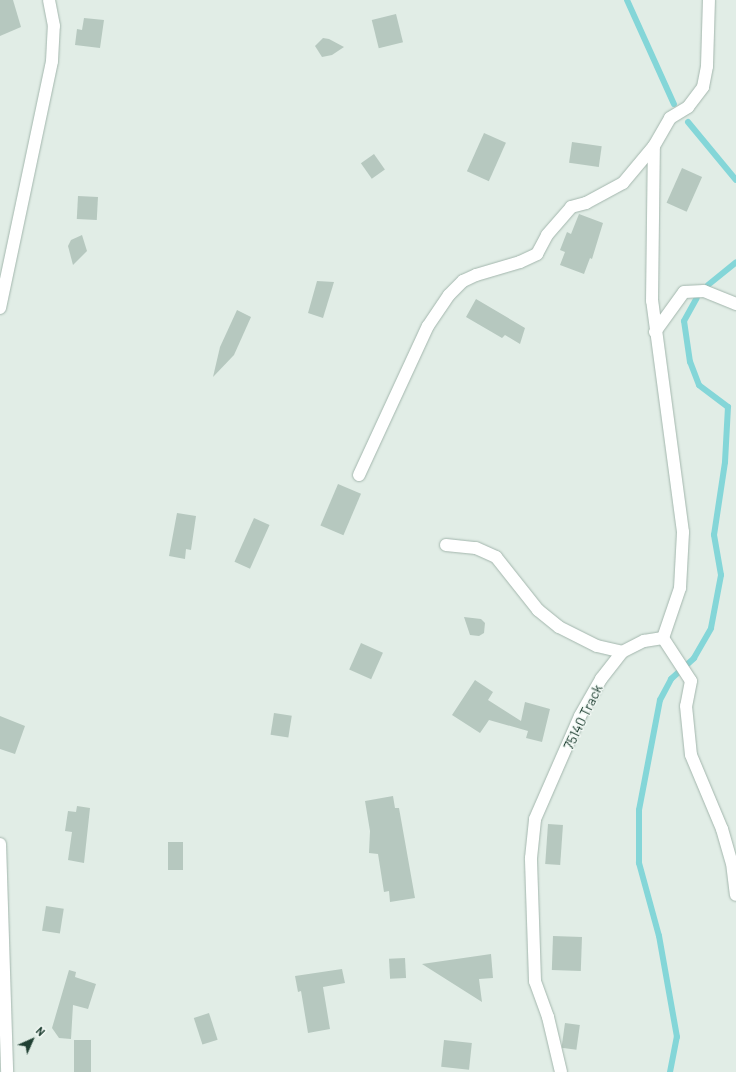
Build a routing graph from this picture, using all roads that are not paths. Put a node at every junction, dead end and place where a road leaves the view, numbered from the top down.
1 (49, 0) edge
2 (709, 0) edge
3 (654, 146) junction
4 (736, 304) edge
5 (0, 308) edge
6 (655, 332) junction
7 (358, 475) dead end
8 (446, 544) dead end
9 (663, 638) junction
10 (622, 652) junction
11 (0, 844) edge
12 (736, 894) edge
13 (6, 1072) edge
14 (561, 1072) edge

1 - 5 street
2 - 3 street
3 - 6 street
3 - 7 street
4 - 6 street
6 - 9 street
8 - 10 street
9 - 10 street, 75140 Track
9 - 12 street
10 - 14 street, 75140 Track
11 - 13 street

